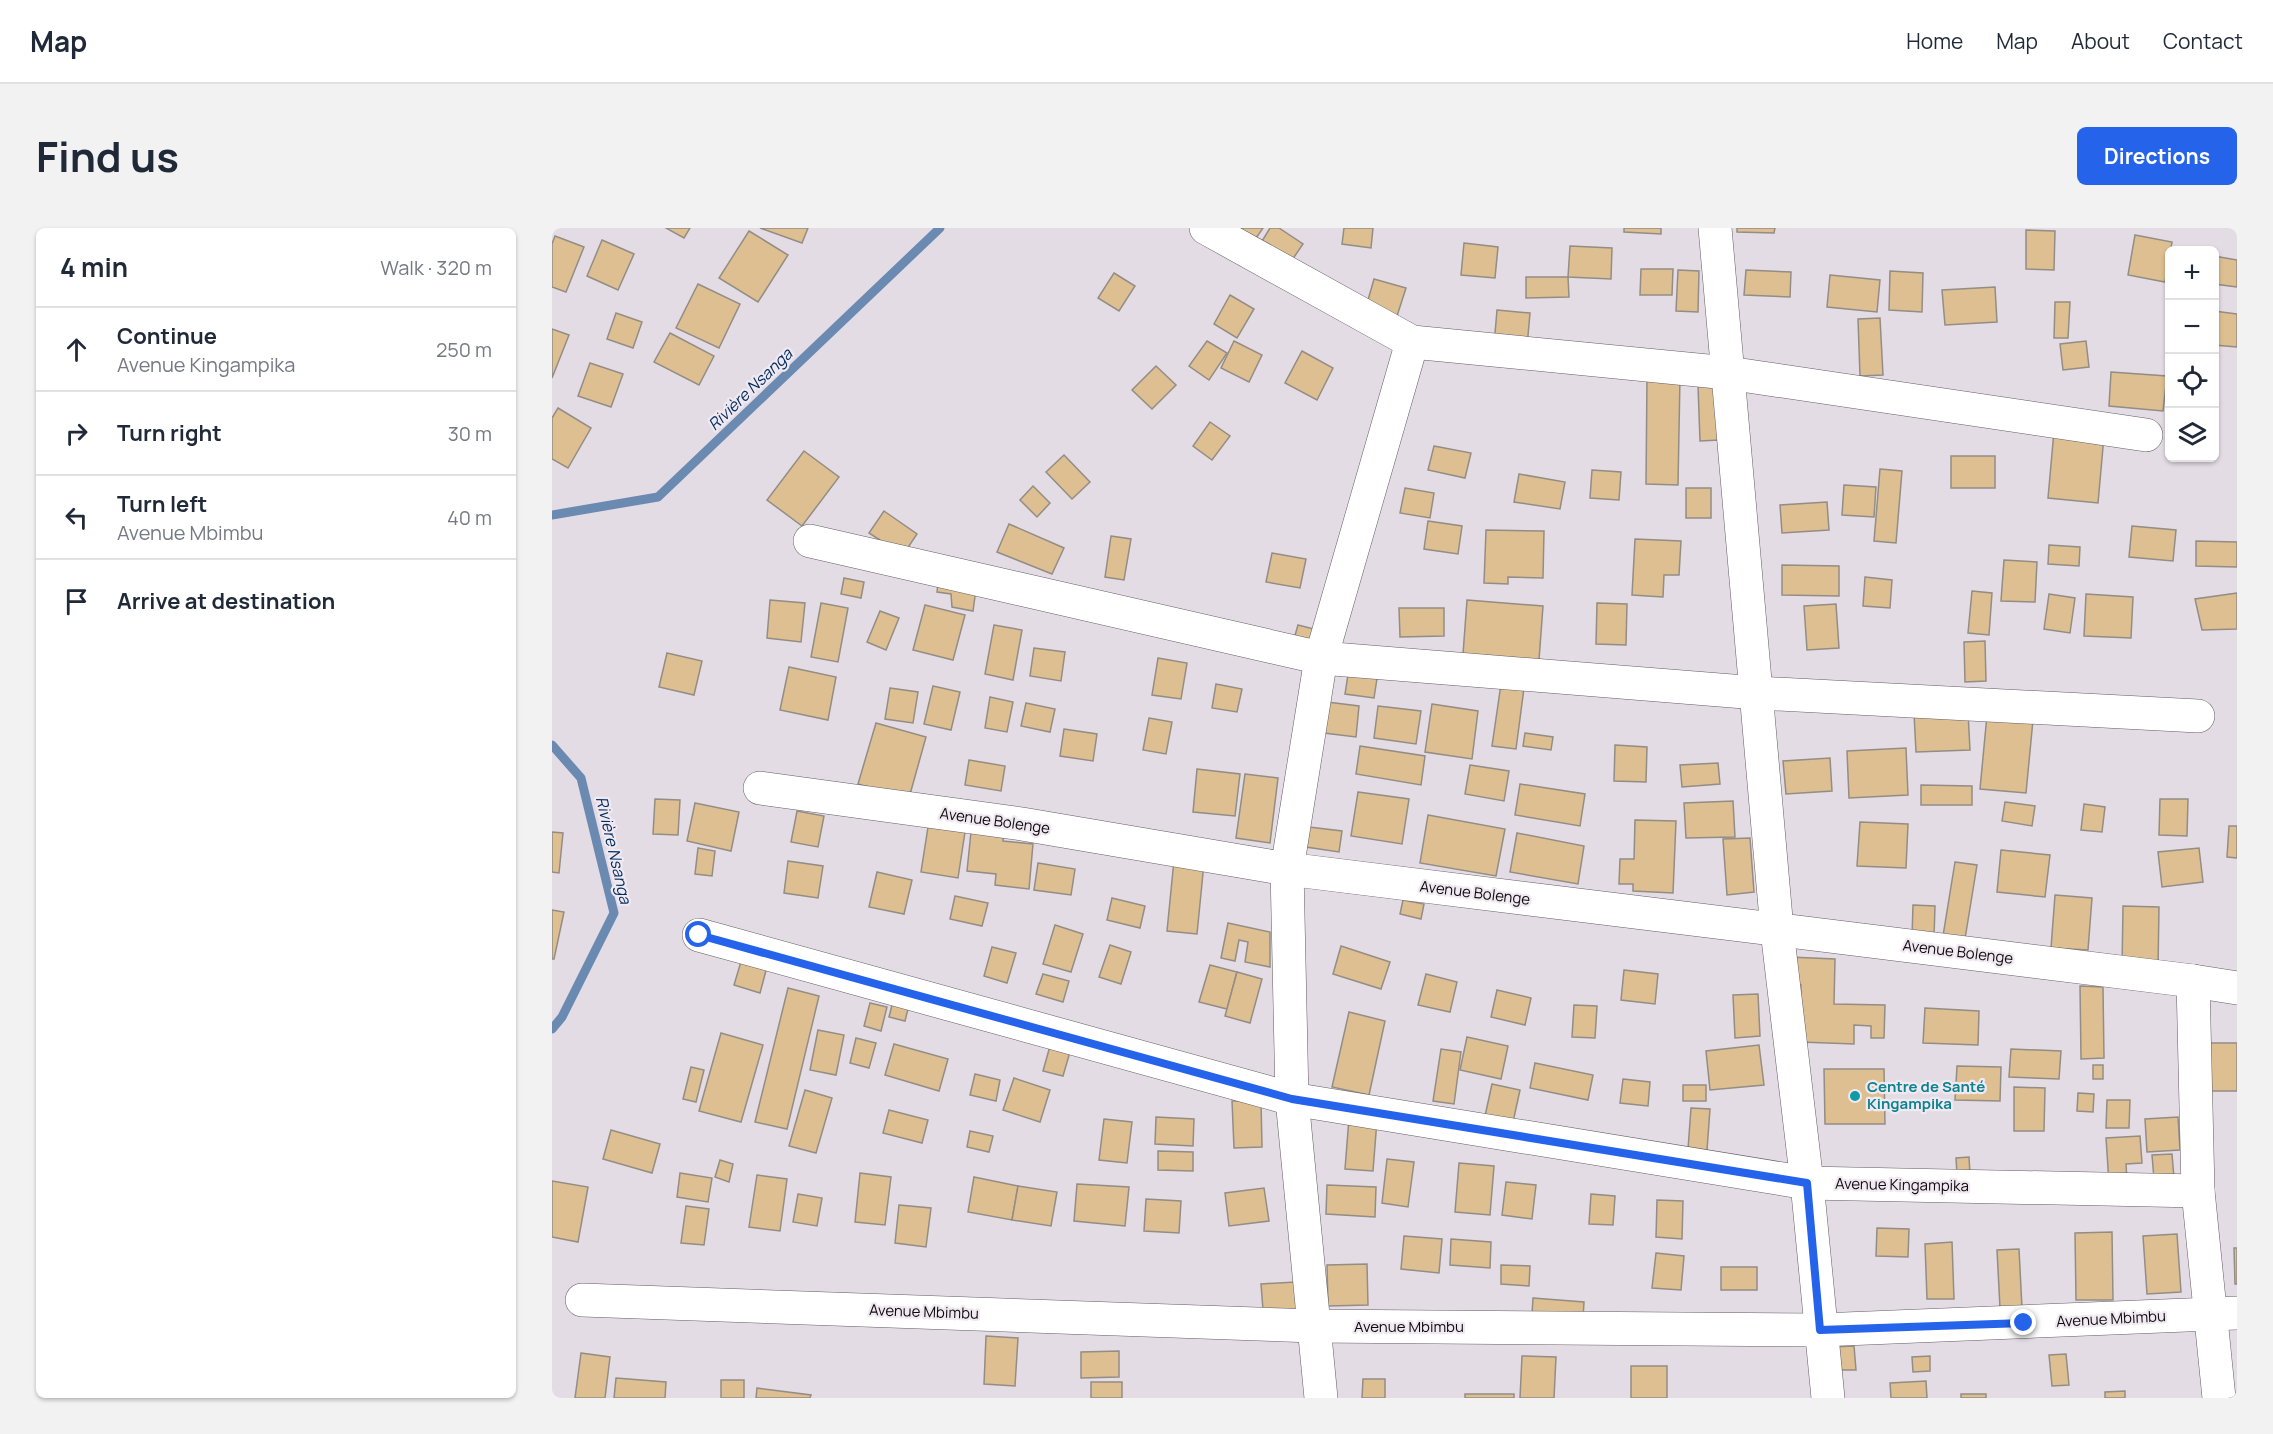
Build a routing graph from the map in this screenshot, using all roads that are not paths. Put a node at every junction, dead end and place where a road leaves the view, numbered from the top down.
1 (1206, 228) edge
2 (1715, 228) edge
3 (1412, 342) junction
4 (1728, 374) junction
5 (2146, 435) dead end
6 (810, 541) dead end
7 (1321, 658) junction
8 (1757, 693) junction
9 (2198, 716) dead end
10 (760, 788) dead end
11 (1287, 869) junction
12 (1777, 930) junction
13 (699, 935) dead end
14 (2193, 981) junction
15 (2237, 988) edge
16 (1292, 1099) junction
17 (1807, 1183) junction
18 (2198, 1191) junction
19 (582, 1300) dead end
20 (2223, 1313) edge
21 (1314, 1326) junction
22 (1820, 1330) junction
23 (1322, 1398) edge
24 (1828, 1398) edge
25 (2219, 1398) edge

1 - 3 street
2 - 4 street
3 - 4 street
3 - 7 street
4 - 5 street
4 - 8 street
6 - 7 street
7 - 8 street
7 - 11 street
8 - 9 street
8 - 12 street
10 - 11 street, Avenue Bolenge
11 - 12 street, Avenue Bolenge
11 - 16 street
12 - 14 street, Avenue Bolenge
12 - 17 street
13 - 16 street, Avenue Kingampika
14 - 15 street, Avenue Bolenge
14 - 18 street
16 - 17 street, Avenue Kingampika
16 - 21 street
17 - 18 street, Avenue Kingampika
17 - 22 street
18 - 20 street
19 - 21 street, Avenue Mbimbu
20 - 22 street, Avenue Mbimbu
20 - 25 street
21 - 22 street, Avenue Mbimbu
21 - 23 street
22 - 24 street

